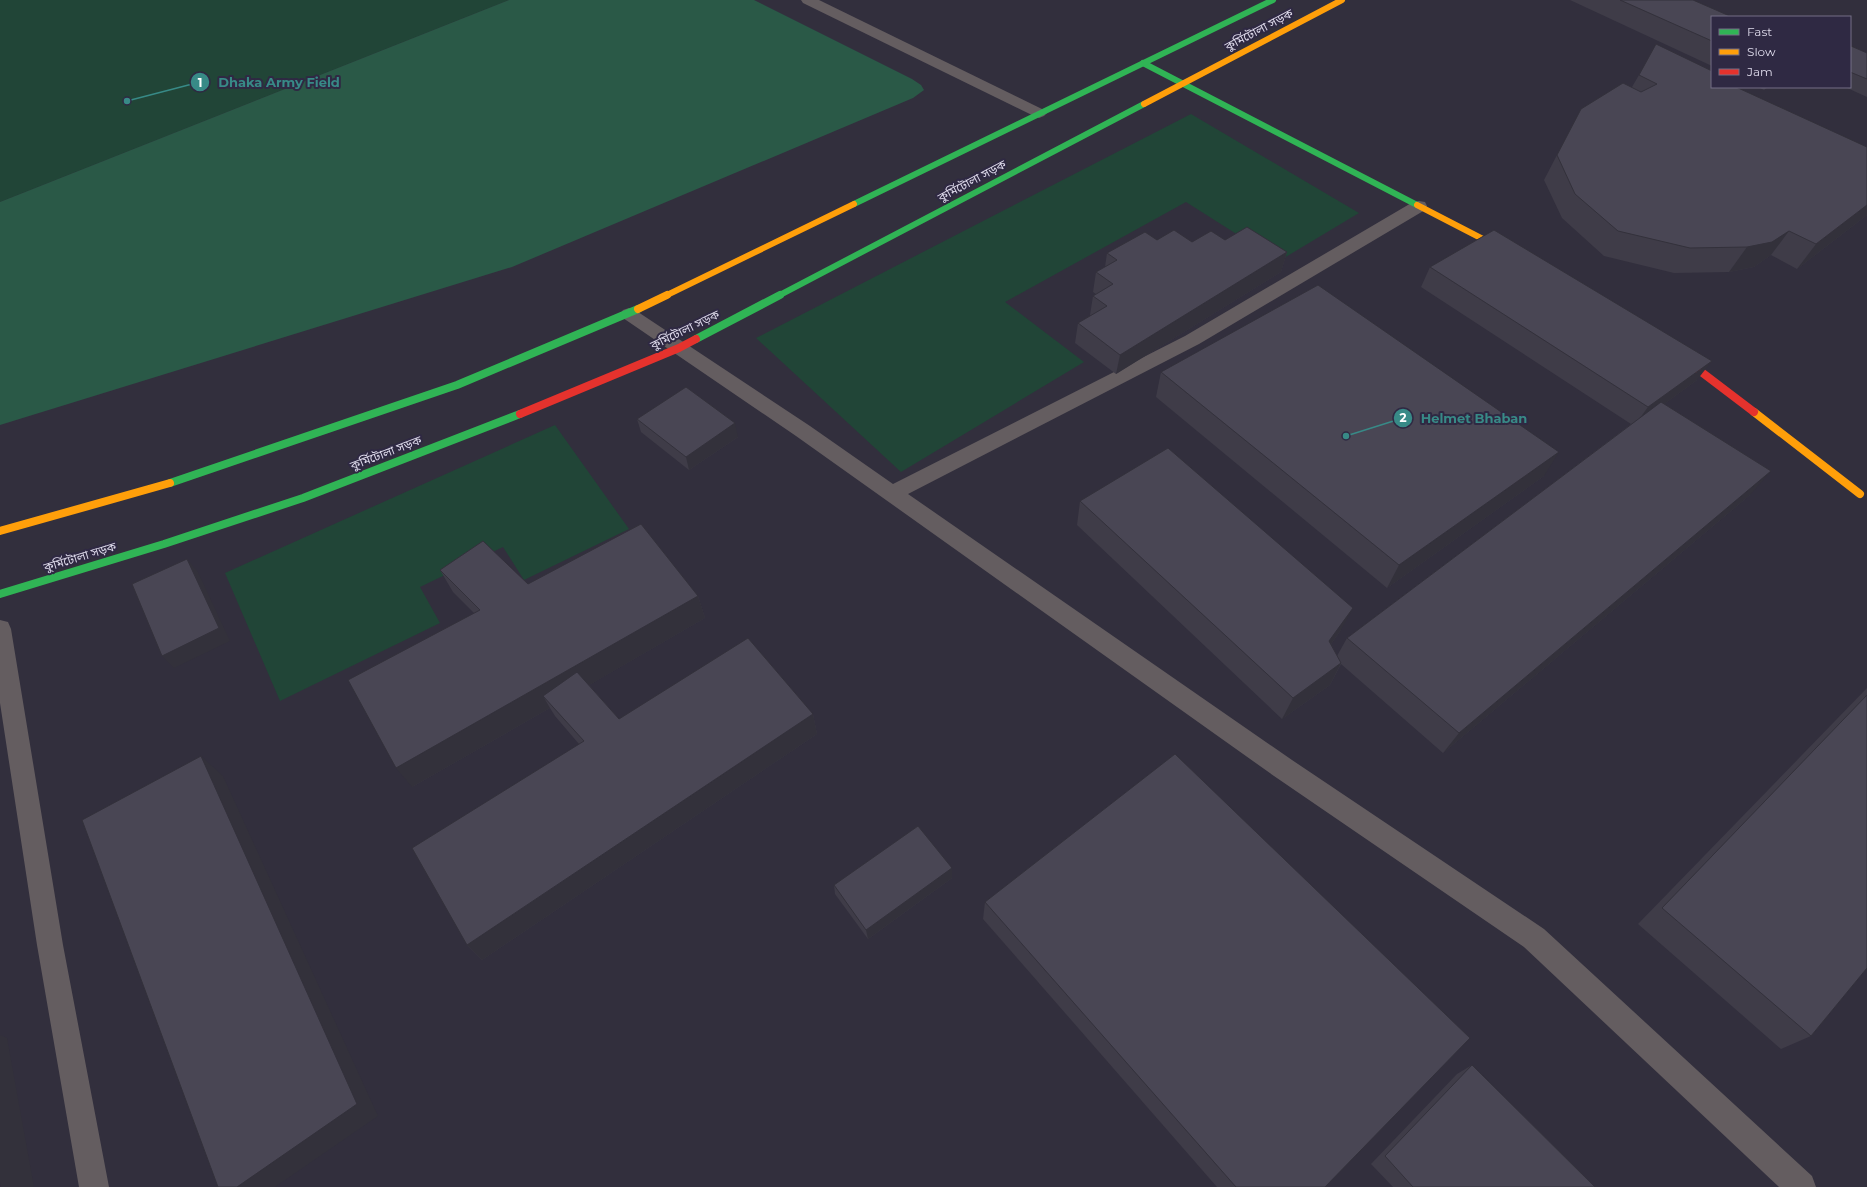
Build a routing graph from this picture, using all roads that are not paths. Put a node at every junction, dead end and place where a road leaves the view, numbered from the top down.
1 (808, 0) edge
2 (1273, 0) edge
3 (1342, 0) edge
4 (1143, 63) junction
5 (1183, 83) junction
6 (1039, 113) junction
7 (1419, 206) junction
8 (1517, 257) edge
9 (629, 314) junction
10 (679, 348) junction
11 (1672, 350) edge
12 (893, 493) junction
13 (1860, 494) dead end
14 (0, 531) edge
15 (0, 594) edge
16 (0, 629) edge
17 (94, 1187) edge
18 (1801, 1187) edge

1 - 6 street
2 - 4 main road, কুর্মিটোলা সড়ক
3 - 5 main road, কুর্মিটোলা সড়ক
4 - 5 main road
4 - 6 main road, কুর্মিটোলা সড়ক
5 - 7 main road
5 - 10 main road, কুর্মিটোলা সড়ক
6 - 9 main road, কুর্মিটোলা সড়ক
7 - 8 main road
7 - 12 street
9 - 10 street
9 - 14 main road, কুর্মিটোলা সড়ক
10 - 12 street
10 - 15 main road, কুর্মিটোলা সড়ক
11 - 13 main road
12 - 18 street
16 - 17 street

